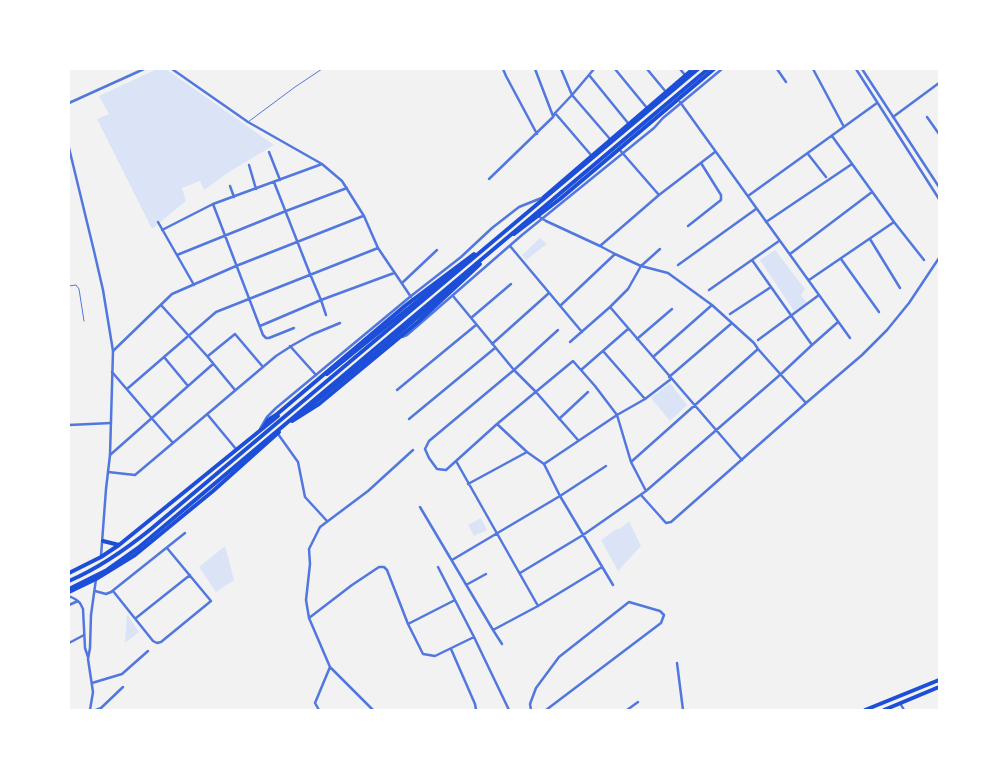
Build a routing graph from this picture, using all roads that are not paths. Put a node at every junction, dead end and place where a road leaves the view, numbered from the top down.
1 (144, 69) edge
2 (172, 69) edge
3 (322, 69) edge
4 (503, 69) edge
5 (535, 69) edge
6 (561, 69) edge
7 (594, 69) edge
8 (615, 69) edge
9 (647, 69) edge
10 (680, 69) edge
11 (693, 69) edge
12 (698, 69) edge
13 (708, 69) edge
14 (714, 69) edge
15 (722, 69) edge
16 (776, 69) edge
17 (813, 69) edge
18 (856, 69) edge
19 (862, 69) edge
20 (588, 75) junction
21 (685, 75) junction
22 (786, 82) dead end
23 (939, 83) edge
24 (666, 92) junction
25 (572, 96) junction
26 (680, 102) junction
27 (69, 103) edge
28 (877, 104) junction
29 (647, 108) junction
30 (555, 113) junction
31 (893, 117) junction
32 (927, 117) dead end
33 (553, 118) junction
34 (248, 122) junction
35 (628, 123) junction
36 (844, 127) junction
37 (537, 134) junction
38 (939, 134) edge
39 (832, 136) junction
40 (610, 139) junction
41 (602, 146) junction
42 (69, 148) edge
43 (621, 151) junction
44 (269, 152) dead end
45 (715, 152) junction
46 (592, 154) junction
47 (808, 154) junction
48 (611, 156) junction
49 (701, 163) junction
50 (322, 164) junction
51 (852, 164) junction
52 (249, 165) dead end
53 (826, 177) dead end
54 (489, 178) dead end
55 (280, 180) junction
56 (274, 182) junction
57 (939, 185) edge
58 (230, 186) dead end
59 (256, 188) junction
60 (347, 188) junction
61 (872, 192) junction
62 (659, 195) junction
63 (748, 196) junction
64 (234, 197) junction
65 (544, 197) junction
66 (939, 199) edge
67 (213, 204) junction
68 (756, 209) junction
69 (286, 211) junction
70 (364, 216) junction
71 (538, 216) junction
72 (543, 219) junction
73 (158, 222) dead end
74 (766, 222) junction
75 (894, 222) junction
76 (688, 226) dead end
77 (510, 227) junction
78 (162, 230) junction
79 (514, 232) junction
80 (225, 235) junction
81 (779, 240) junction
82 (870, 240) junction
83 (297, 242) junction
84 (510, 246) junction
85 (600, 246) junction
86 (378, 248) junction
87 (660, 249) dead end
88 (437, 250) dead end
89 (615, 254) junction
90 (177, 255) junction
91 (790, 255) junction
92 (461, 258) junction
93 (939, 258) edge
94 (841, 259) junction
95 (752, 260) junction
96 (924, 260) dead end
97 (465, 263) junction
98 (678, 265) dead end
99 (236, 266) junction
100 (641, 266) junction
101 (394, 273) junction
102 (310, 274) junction
103 (808, 281) junction
104 (401, 283) junction
105 (511, 284) dead end
106 (194, 285) junction
107 (69, 286) edge
108 (771, 287) junction
109 (900, 288) dead end
110 (709, 290) dead end
111 (549, 293) junction
112 (819, 295) junction
113 (411, 296) junction
114 (452, 296) junction
115 (249, 298) junction
116 (321, 300) junction
117 (416, 302) junction
118 (161, 305) junction
119 (712, 305) junction
120 (560, 306) junction
121 (610, 307) junction
122 (672, 309) dead end
123 (879, 312) dead end
124 (326, 314) dead end
125 (730, 314) dead end
126 (791, 316) junction
127 (471, 318) junction
128 (84, 321) dead end
129 (838, 322) junction
130 (340, 323) dead end
131 (732, 323) junction
132 (476, 325) junction
133 (260, 326) junction
134 (294, 328) dead end
135 (558, 330) dead end
136 (628, 330) junction
137 (582, 332) junction
138 (188, 336) junction
139 (850, 338) dead end
140 (637, 340) junction
141 (758, 340) dead end
142 (388, 342) junction
143 (570, 342) dead end
144 (492, 344) junction
145 (812, 345) junction
146 (290, 346) junction
147 (495, 348) junction
148 (758, 349) junction
149 (113, 351) junction
150 (603, 351) junction
151 (164, 356) junction
152 (207, 356) junction
153 (652, 357) junction
154 (213, 364) junction
155 (263, 367) junction
156 (514, 370) junction
157 (581, 370) junction
158 (112, 372) junction
159 (781, 374) junction
160 (316, 375) junction
161 (670, 378) junction
162 (188, 386) junction
163 (127, 388) junction
164 (234, 390) junction
165 (397, 390) dead end
166 (536, 392) junction
167 (588, 392) dead end
168 (645, 399) junction
169 (806, 403) junction
170 (695, 405) junction
171 (207, 413) junction
172 (617, 415) junction
173 (152, 418) junction
174 (408, 419) dead end
175 (559, 419) junction
176 (111, 423) junction
177 (290, 423) junction
178 (498, 424) junction
179 (69, 425) edge
180 (262, 429) junction
181 (716, 430) junction
182 (277, 433) junction
183 (578, 440) junction
184 (173, 443) junction
185 (236, 449) junction
186 (412, 450) dead end
187 (527, 452) junction
188 (110, 454) junction
189 (742, 460) junction
190 (456, 461) junction
191 (631, 462) junction
192 (544, 464) junction
193 (606, 466) dead end
194 (108, 472) junction
195 (468, 484) junction
196 (646, 492) junction
197 (641, 495) junction
198 (560, 496) junction
199 (420, 507) dead end
200 (327, 521) junction
201 (185, 533) dead end
202 (497, 533) junction
203 (583, 535) junction
204 (103, 541) junction
205 (119, 545) junction
206 (167, 548) junction
207 (101, 557) junction
208 (452, 560) junction
209 (438, 567) dead end
210 (602, 567) junction
211 (79, 569) junction
212 (520, 573) junction
213 (69, 574) edge
214 (486, 574) dead end
215 (190, 575) junction
216 (96, 579) junction
217 (69, 582) edge
218 (84, 585) junction
219 (466, 585) junction
220 (613, 585) dead end
221 (69, 590) edge
222 (95, 591) junction
223 (113, 591) junction
224 (69, 596) edge
225 (454, 600) junction
226 (78, 601) junction
227 (69, 605) edge
228 (538, 606) junction
229 (309, 618) junction
230 (136, 619) junction
231 (408, 624) junction
232 (492, 630) junction
233 (84, 635) junction
234 (474, 638) junction
235 (69, 643) edge
236 (502, 644) dead end
237 (451, 649) junction
238 (148, 652) dead end
239 (88, 659) junction
240 (677, 663) dead end
241 (330, 667) junction
242 (939, 680) edge
243 (91, 683) junction
244 (123, 687) dead end
245 (939, 687) edge
246 (638, 702) dead end
247 (900, 703) junction
248 (90, 710) edge
249 (96, 710) edge
250 (319, 710) edge
251 (373, 710) edge
252 (476, 710) edge
253 (509, 710) edge
254 (531, 710) edge
255 (546, 710) edge
256 (627, 710) edge
257 (683, 710) edge
258 (865, 710) edge
259 (884, 710) edge
260 (904, 710) edge

1 - 27 street
2 - 34 street
3 - 34 lane
4 - 37 street
5 - 33 street
6 - 25 street
7 - 20 street
8 - 29 street
9 - 24 street
10 - 21 street
11 - 21 main road
12 - 77 main road
13 - 79 main road
14 - 26 main road
15 - 26 street
16 - 22 street
17 - 36 street
18 - 28 street
19 - 31 street
20 - 25 street
20 - 35 street
21 - 24 main road
23 - 31 street
24 - 29 main road
25 - 30 street
25 - 40 street
26 - 43 main road
26 - 45 street
28 - 36 street
28 - 66 street
29 - 35 main road
30 - 33 street
30 - 46 street
31 - 57 street
32 - 38 street
33 - 37 street
34 - 50 street
35 - 40 main road
36 - 39 street
37 - 54 street
39 - 47 street
39 - 51 street
40 - 41 main road
41 - 46 main road
41 - 48 main road
42 - 149 street
43 - 48 main road
43 - 62 street
43 - 72 street
44 - 55 street
45 - 49 street
45 - 63 street
46 - 65 main road
47 - 53 street
47 - 63 street
48 - 71 main road
49 - 62 street
49 - 76 street
50 - 55 street
50 - 60 street
51 - 61 street
51 - 74 street
52 - 59 street
55 - 56 street
56 - 59 street
56 - 69 street
58 - 64 street
59 - 64 street
60 - 69 street
60 - 70 street
61 - 75 street
61 - 91 street
62 - 85 street
63 - 68 street
64 - 67 street
65 - 92 street
65 - 97 main road
67 - 78 street
67 - 80 street
68 - 74 street
68 - 98 street
69 - 80 street
69 - 83 street
70 - 83 street
70 - 86 street
71 - 72 street
71 - 142 main road
72 - 84 street
72 - 85 street
73 - 78 street
74 - 81 street
75 - 82 street
75 - 96 street
77 - 180 main road
77 - 217 main road
78 - 90 street
79 - 177 main road
79 - 221 main road
80 - 90 street
80 - 99 street
81 - 91 street
81 - 95 street
82 - 94 street
82 - 109 street
83 - 99 street
83 - 102 street
84 - 111 street
84 - 114 street
85 - 89 street
86 - 101 street
86 - 102 street
87 - 100 street
88 - 104 street
89 - 100 street
89 - 120 street
90 - 106 street
91 - 103 street
92 - 97 street
92 - 113 street
93 - 169 street
94 - 103 street
94 - 123 street
95 - 108 street
95 - 110 street
97 - 117 main road
99 - 106 street
99 - 115 street
100 - 119 street
100 - 121 street
101 - 104 street
101 - 116 street
102 - 115 street
102 - 116 street
103 - 112 street
104 - 113 street
105 - 127 street
106 - 118 street
107 - 128 lane
108 - 125 street
108 - 126 street
111 - 120 street
111 - 144 street
112 - 126 street
112 - 129 street
113 - 117 street
113 - 160 street
114 - 127 street
114 - 142 street
115 - 133 street
115 - 138 street
116 - 124 street
116 - 133 street
117 - 180 main road
118 - 138 street
118 - 149 street
119 - 131 street
119 - 153 street
120 - 137 street
121 - 136 street
121 - 137 street
122 - 140 street
126 - 141 street
126 - 145 street
127 - 132 street
129 - 139 street
129 - 145 street
130 - 146 street
131 - 148 street
131 - 161 street
132 - 144 street
132 - 165 street
133 - 134 street
135 - 156 street
136 - 140 street
136 - 150 street
137 - 143 street
138 - 151 street
138 - 152 street
140 - 153 street
142 - 177 main road
144 - 147 street
145 - 159 street
146 - 155 street
146 - 160 street
147 - 156 street
147 - 174 street
148 - 159 street
148 - 170 street
149 - 158 street
150 - 157 street
150 - 168 street
151 - 162 street
151 - 163 street
152 - 154 street
152 - 155 street
153 - 161 street
154 - 162 street
154 - 164 street
155 - 164 street
156 - 166 street
156 - 190 street
157 - 166 street
157 - 172 street
158 - 163 street
158 - 176 street
159 - 169 street
159 - 181 street
160 - 180 street
161 - 168 street
161 - 170 street
162 - 173 street
163 - 173 street
164 - 171 street
166 - 175 street
166 - 178 street
167 - 175 street
168 - 172 street
169 - 189 street
170 - 181 street
170 - 191 street
171 - 184 street
171 - 185 street
172 - 183 street
172 - 191 street
173 - 184 street
173 - 188 street
175 - 183 street
176 - 179 street
176 - 188 street
177 - 182 main road
178 - 187 street
178 - 190 street
180 - 185 main road
181 - 189 street
181 - 196 street
182 - 200 street
182 - 216 main road
183 - 192 street
184 - 194 street
185 - 205 main road
186 - 200 street
187 - 192 street
187 - 195 street
188 - 194 street
189 - 197 street
190 - 195 street
191 - 196 street
192 - 198 street
193 - 198 street
194 - 204 street
195 - 202 street
196 - 197 street
197 - 203 street
198 - 202 street
198 - 203 street
199 - 208 street
200 - 229 street
201 - 206 street
202 - 208 street
202 - 212 street
203 - 210 street
203 - 212 street
204 - 205 main road
204 - 207 street
205 - 207 main road
206 - 215 street
206 - 223 street
207 - 211 main road
208 - 219 street
209 - 225 street
210 - 220 street
210 - 228 street
211 - 213 main road
211 - 218 main road
212 - 228 street
214 - 219 street
215 - 230 street
215 - 230 street
216 - 218 main road
216 - 222 street
218 - 221 main road
219 - 232 street
222 - 223 street
222 - 239 street
223 - 230 street
224 - 226 street
225 - 231 street
225 - 234 street
226 - 227 street
226 - 233 street
228 - 232 street
229 - 231 street
229 - 241 street
231 - 237 street
232 - 236 street
233 - 235 street
233 - 239 street
234 - 237 street
234 - 253 street
237 - 252 street
238 - 243 street
239 - 243 street
240 - 257 street
241 - 250 street
241 - 251 street
242 - 258 main road
243 - 248 street
244 - 249 street
245 - 247 main road
246 - 256 street
247 - 259 main road
247 - 260 street
254 - 255 street

